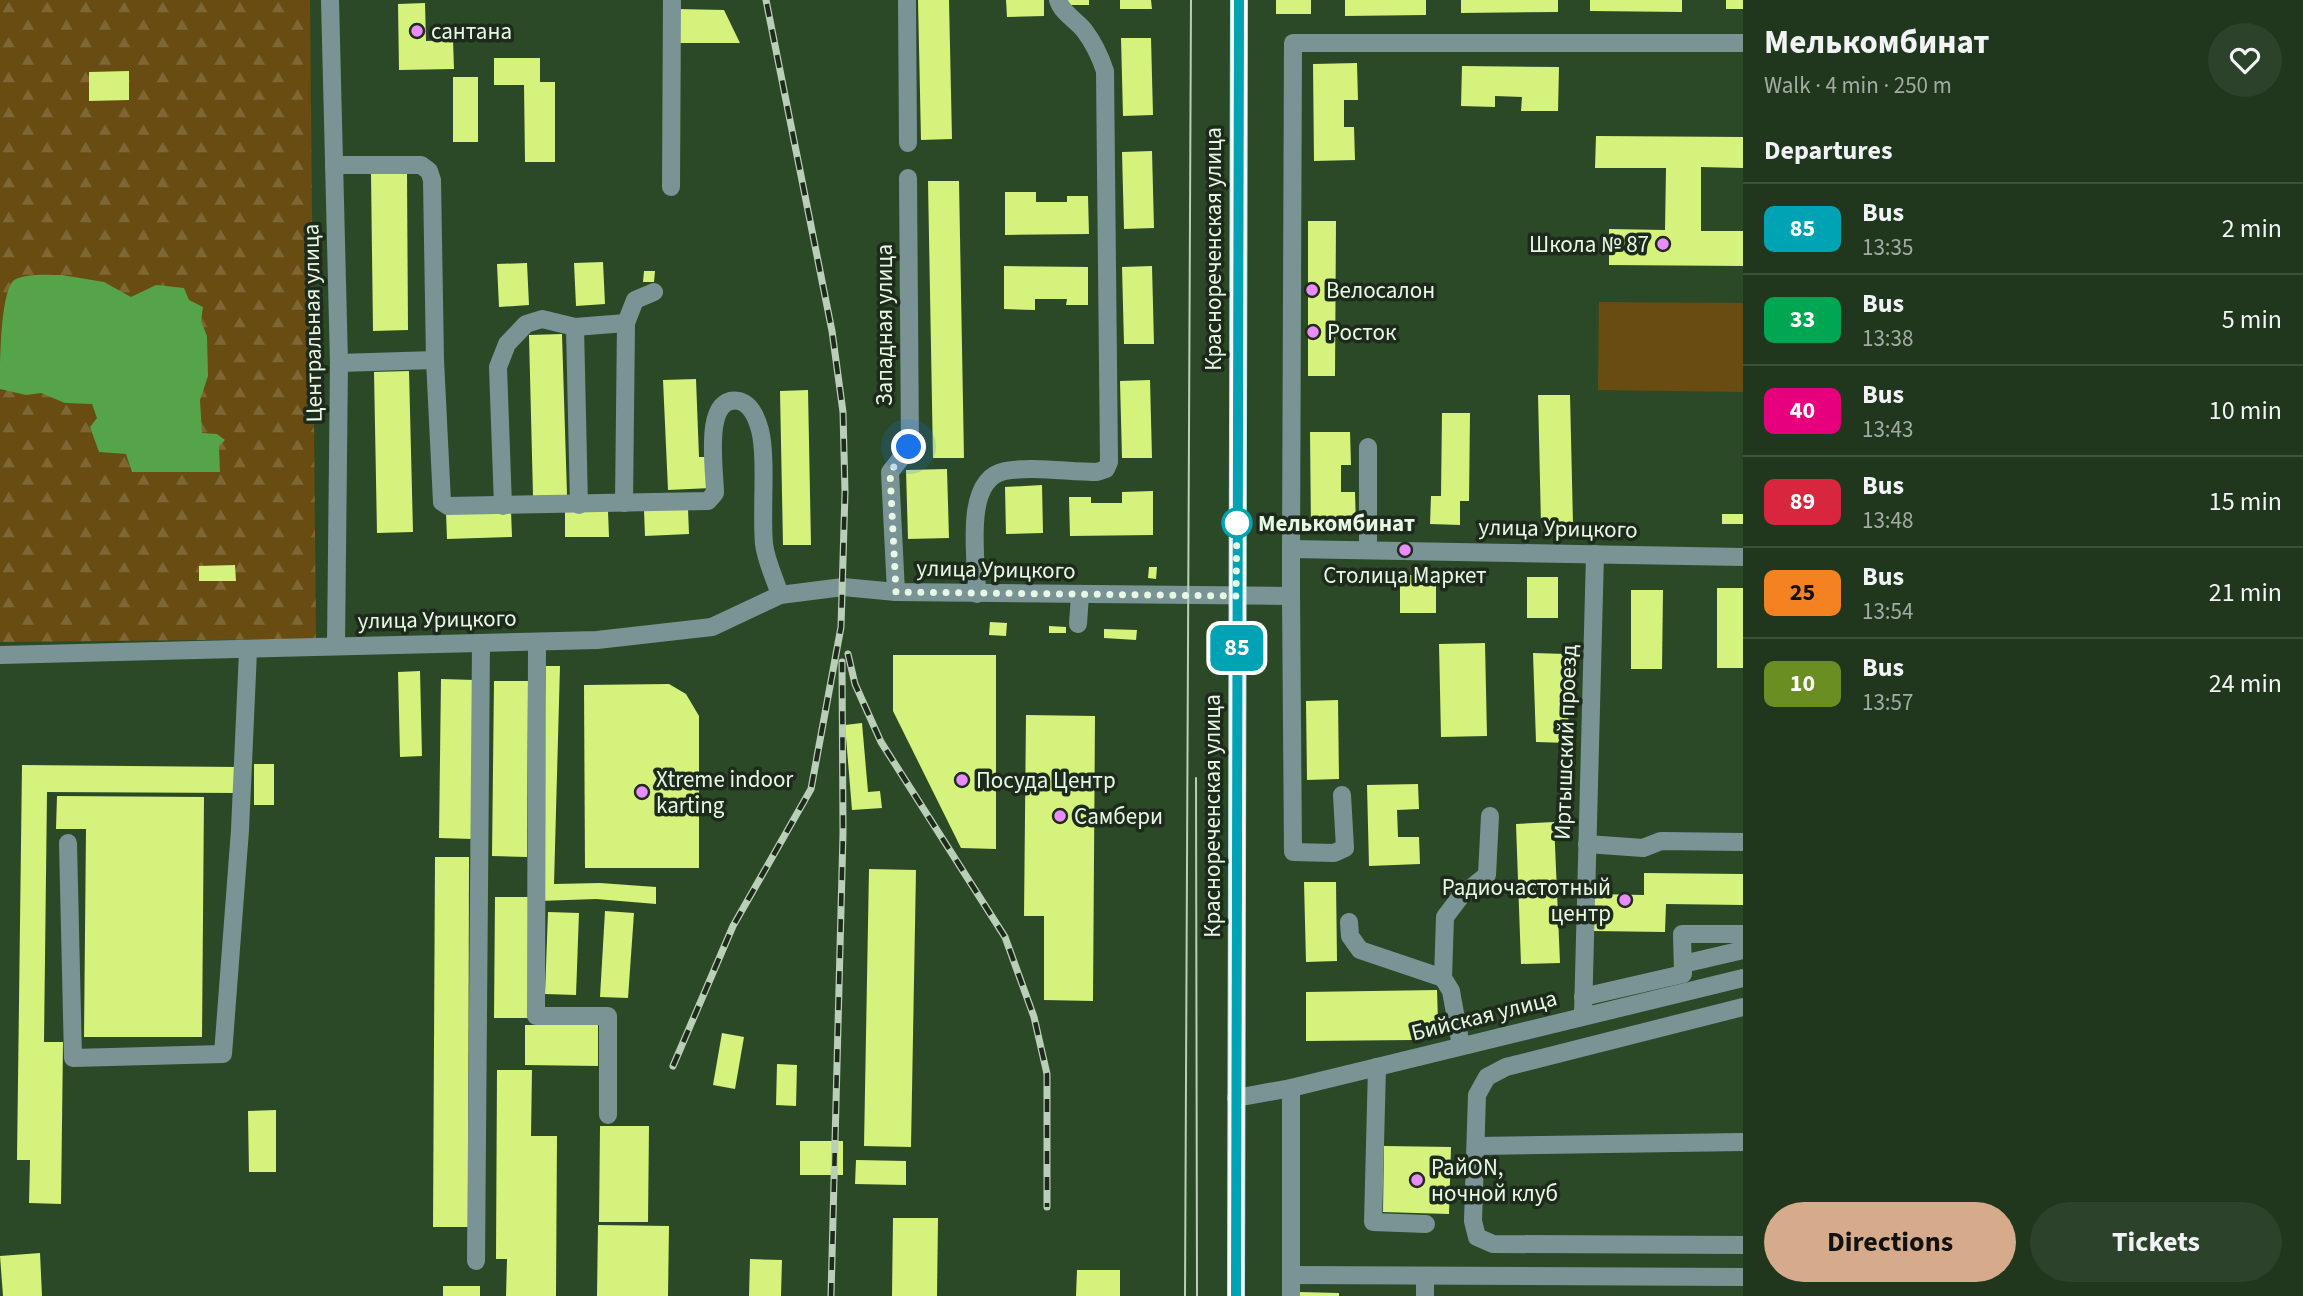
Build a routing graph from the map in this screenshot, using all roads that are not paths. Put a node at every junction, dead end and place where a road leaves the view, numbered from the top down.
1 (330, 0) edge
2 (672, 0) edge
3 (907, 0) edge
4 (1058, 0) edge
5 (1239, 0) edge
6 (1743, 43) edge
7 (908, 143) dead end
8 (334, 165) junction
9 (908, 178) dead end
10 (671, 187) dead end
11 (654, 292) dead end
12 (635, 300) junction
13 (601, 323) junction
14 (626, 323) junction
15 (575, 327) junction
16 (435, 360) junction
17 (339, 363) junction
18 (1368, 447) dead end
19 (624, 503) junction
20 (579, 505) junction
21 (503, 506) junction
22 (1291, 549) junction
23 (1368, 549) junction
24 (1595, 554) junction
25 (1743, 557) edge
26 (896, 592) junction
27 (977, 594) junction
28 (780, 595) junction
29 (1080, 595) junction
30 (1236, 596) junction
31 (1291, 596) junction
32 (1078, 624) dead end
33 (537, 642) junction
34 (481, 643) junction
35 (336, 646) junction
36 (248, 651) junction
37 (0, 655) edge
38 (1342, 795) dead end
39 (1490, 816) dead end
40 (1743, 842) edge
41 (68, 843) dead end
42 (1587, 844) junction
43 (1349, 922) dead end
44 (1743, 934) edge
45 (1743, 950) edge
46 (1743, 960) edge
47 (1683, 969) junction
48 (1443, 978) junction
49 (1743, 978) edge
50 (1583, 1006) junction
51 (1743, 1007) edge
52 (1461, 1046) junction
53 (1377, 1067) junction
54 (1291, 1088) junction
55 (1236, 1098) junction
56 (608, 1115) dead end
57 (1743, 1142) edge
58 (1476, 1146) junction
59 (1426, 1224) dead end
60 (1743, 1245) edge
61 (476, 1261) dead end
62 (1291, 1275) junction
63 (1424, 1276) junction
64 (1743, 1277) edge
65 (1236, 1296) edge
66 (1291, 1296) edge
67 (1425, 1296) edge

1 - 8 street, Центральная улица
2 - 10 street
3 - 7 street
4 - 27 street
5 - 30 main road, Краснореченская улица
6 - 22 street
8 - 16 street
8 - 17 street, Центральная улица
9 - 26 street, Западная улица
11 - 12 street
12 - 13 street
12 - 14 street
13 - 14 street
13 - 15 street
14 - 19 street
15 - 20 street
15 - 21 street
16 - 17 street
16 - 21 street
17 - 35 street, Центральная улица
18 - 23 street
19 - 20 street
19 - 28 street
20 - 21 street
22 - 23 street, улица Урицкого
22 - 31 street
23 - 24 street, улица Урицкого
24 - 25 street, улица Урицкого
24 - 42 street, Иртышский проезд
26 - 27 street, улица Урицкого
26 - 28 street, улица Урицкого
27 - 29 street, улица Урицкого
28 - 33 street, улица Урицкого
29 - 30 street, улица Урицкого
29 - 32 street
30 - 31 street, улица Урицкого
30 - 55 main road, Краснореченская улица
31 - 38 street
33 - 34 street, улица Урицкого
33 - 56 street
34 - 35 street, улица Урицкого
34 - 61 street
35 - 36 street, улица Урицкого
36 - 37 street, улица Урицкого
36 - 41 street
39 - 48 street
40 - 42 street
42 - 50 street, Иртышский проезд
43 - 48 street
44 - 47 street
45 - 47 street
46 - 47 street
47 - 50 street
48 - 52 street
49 - 50 street, Бийская улица
50 - 52 street, Бийская улица
51 - 58 street
52 - 53 street, Бийская улица
53 - 54 street, Бийская улица
53 - 59 street
54 - 55 street, Бийская улица
54 - 62 street
55 - 65 main road, Краснореченская улица
57 - 58 street
58 - 60 street
62 - 63 street
62 - 66 street
63 - 64 street
63 - 67 street

